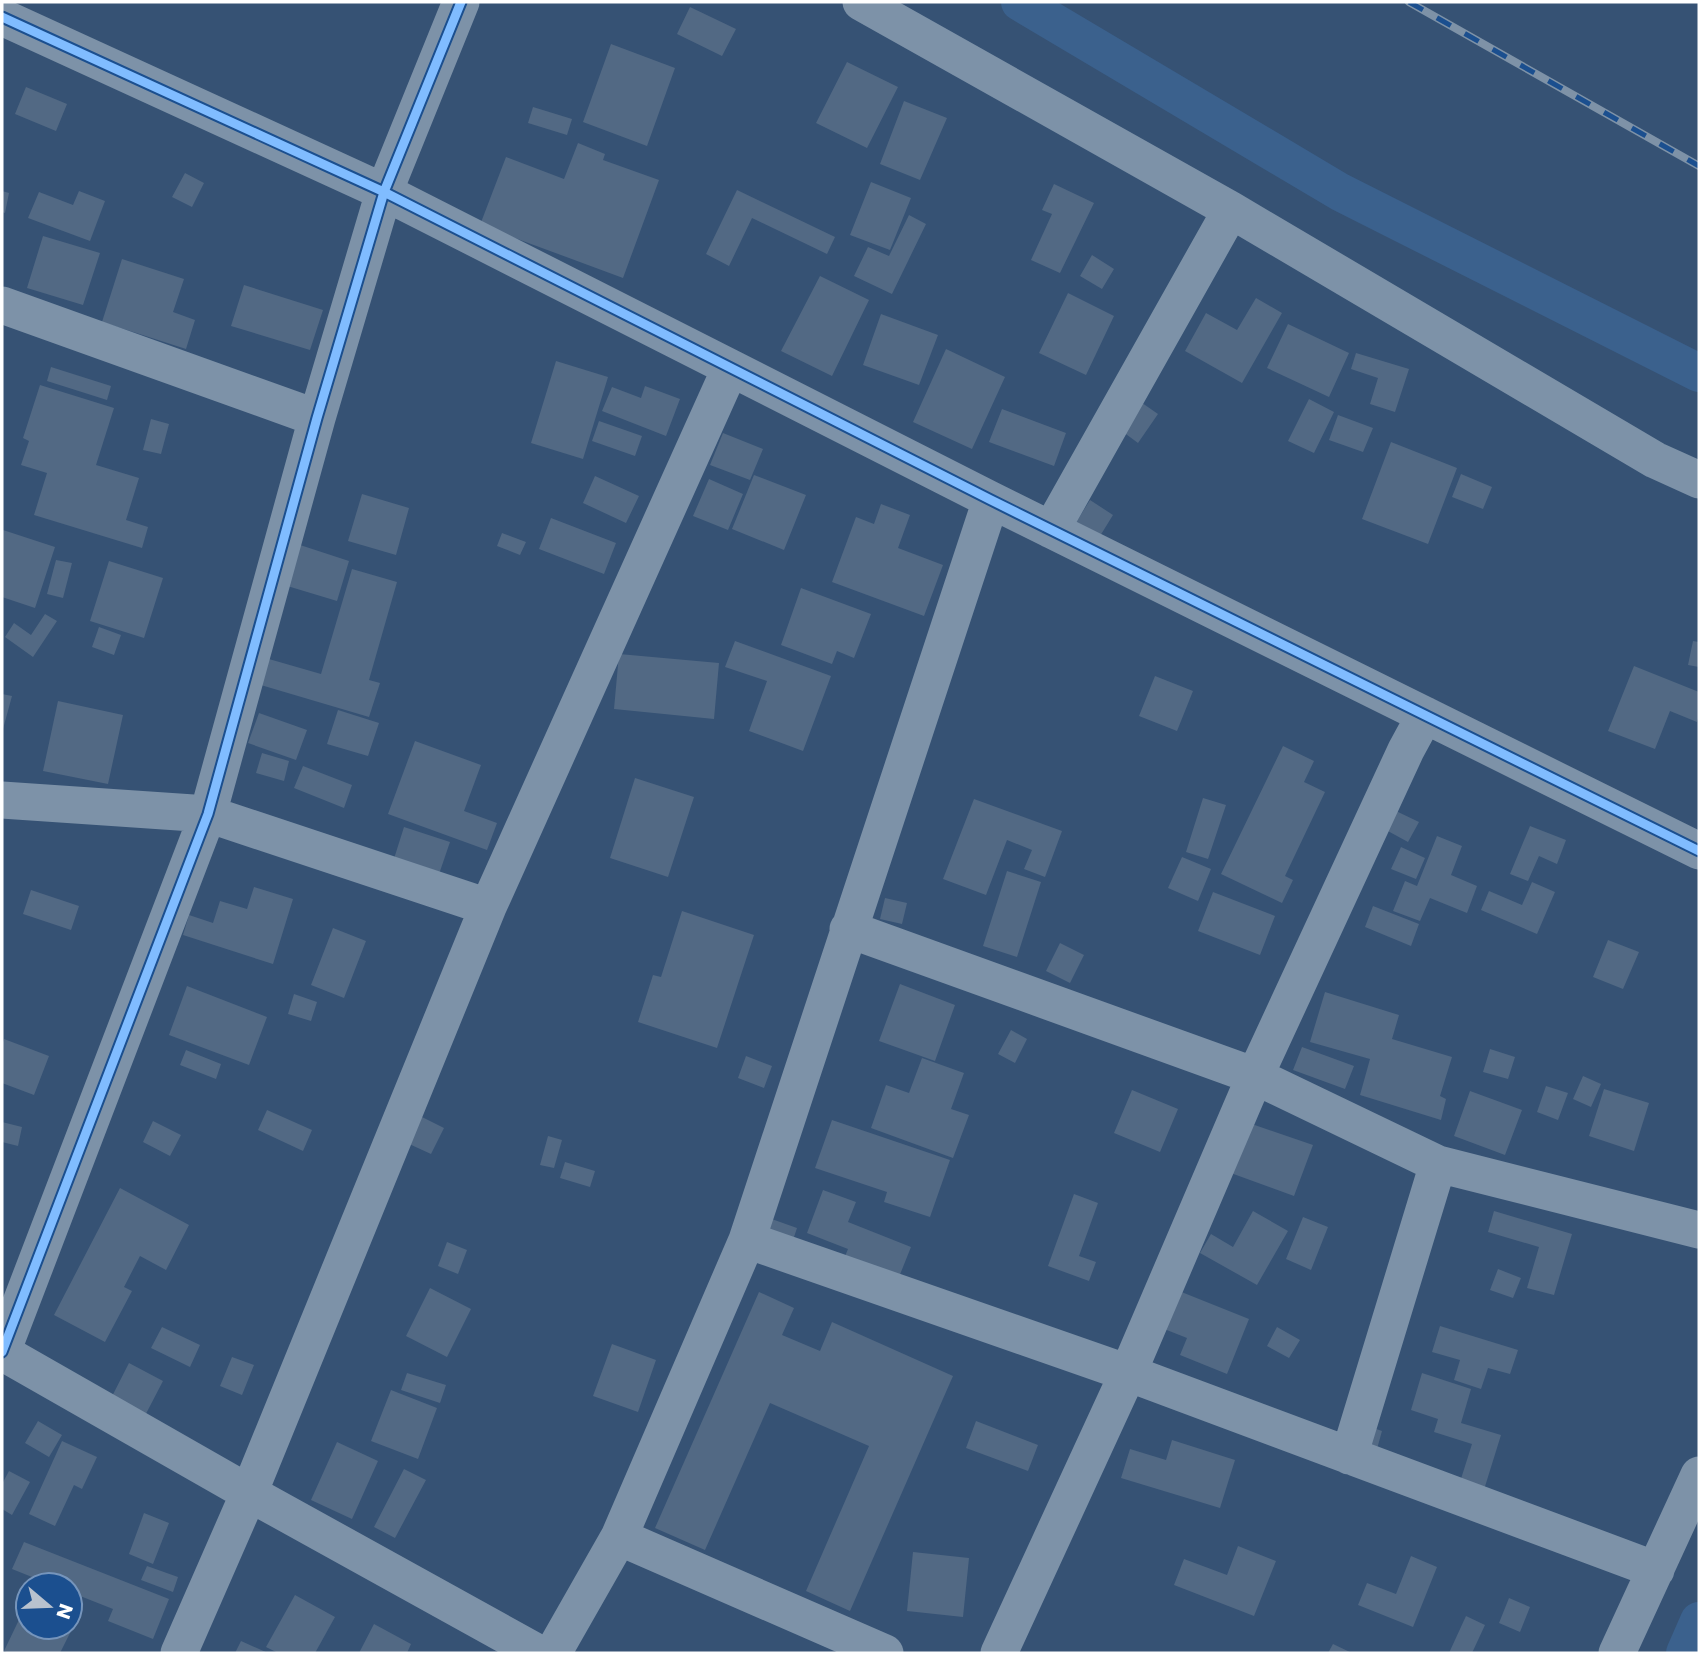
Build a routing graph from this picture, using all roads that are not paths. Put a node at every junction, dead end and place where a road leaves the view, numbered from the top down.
1 (461, 2) edge
2 (861, 2) edge
3 (2, 17) edge
4 (384, 192) junction
5 (1231, 210) junction
6 (2, 305) edge
7 (730, 369) junction
8 (317, 418) junction
9 (1699, 480) edge
10 (991, 500) junction
11 (1051, 530) junction
12 (1425, 715) junction
13 (2, 800) edge
14 (208, 814) junction
15 (1699, 851) edge
16 (488, 906) junction
17 (848, 929) junction
18 (1255, 1076) junction
19 (1438, 1164) junction
20 (1699, 1230) edge
21 (747, 1240) junction
22 (2, 1352) edge
23 (1128, 1373) junction
24 (1349, 1456) junction
25 (1699, 1475) edge
26 (249, 1493) junction
27 (619, 1537) junction
28 (1657, 1570) junction
29 (179, 1653) edge
30 (538, 1653) edge
31 (552, 1653) edge
32 (885, 1653) edge
33 (999, 1653) edge
34 (1617, 1653) edge

1 - 4 street
2 - 5 street
3 - 4 street
4 - 7 street
4 - 8 street
5 - 9 street
5 - 11 street
6 - 8 street
7 - 10 street
7 - 16 street
8 - 14 street
10 - 11 street
10 - 17 street
11 - 12 street
12 - 15 street
12 - 18 street
13 - 14 street
14 - 16 street
14 - 22 street
16 - 26 street
17 - 18 street
17 - 21 street
18 - 19 street
18 - 23 street
19 - 20 street
19 - 24 street
21 - 23 street
21 - 27 street
22 - 26 street
23 - 24 street
23 - 33 street
24 - 28 street
25 - 28 street
26 - 29 street
26 - 30 street
27 - 31 street
27 - 32 street
28 - 34 street

